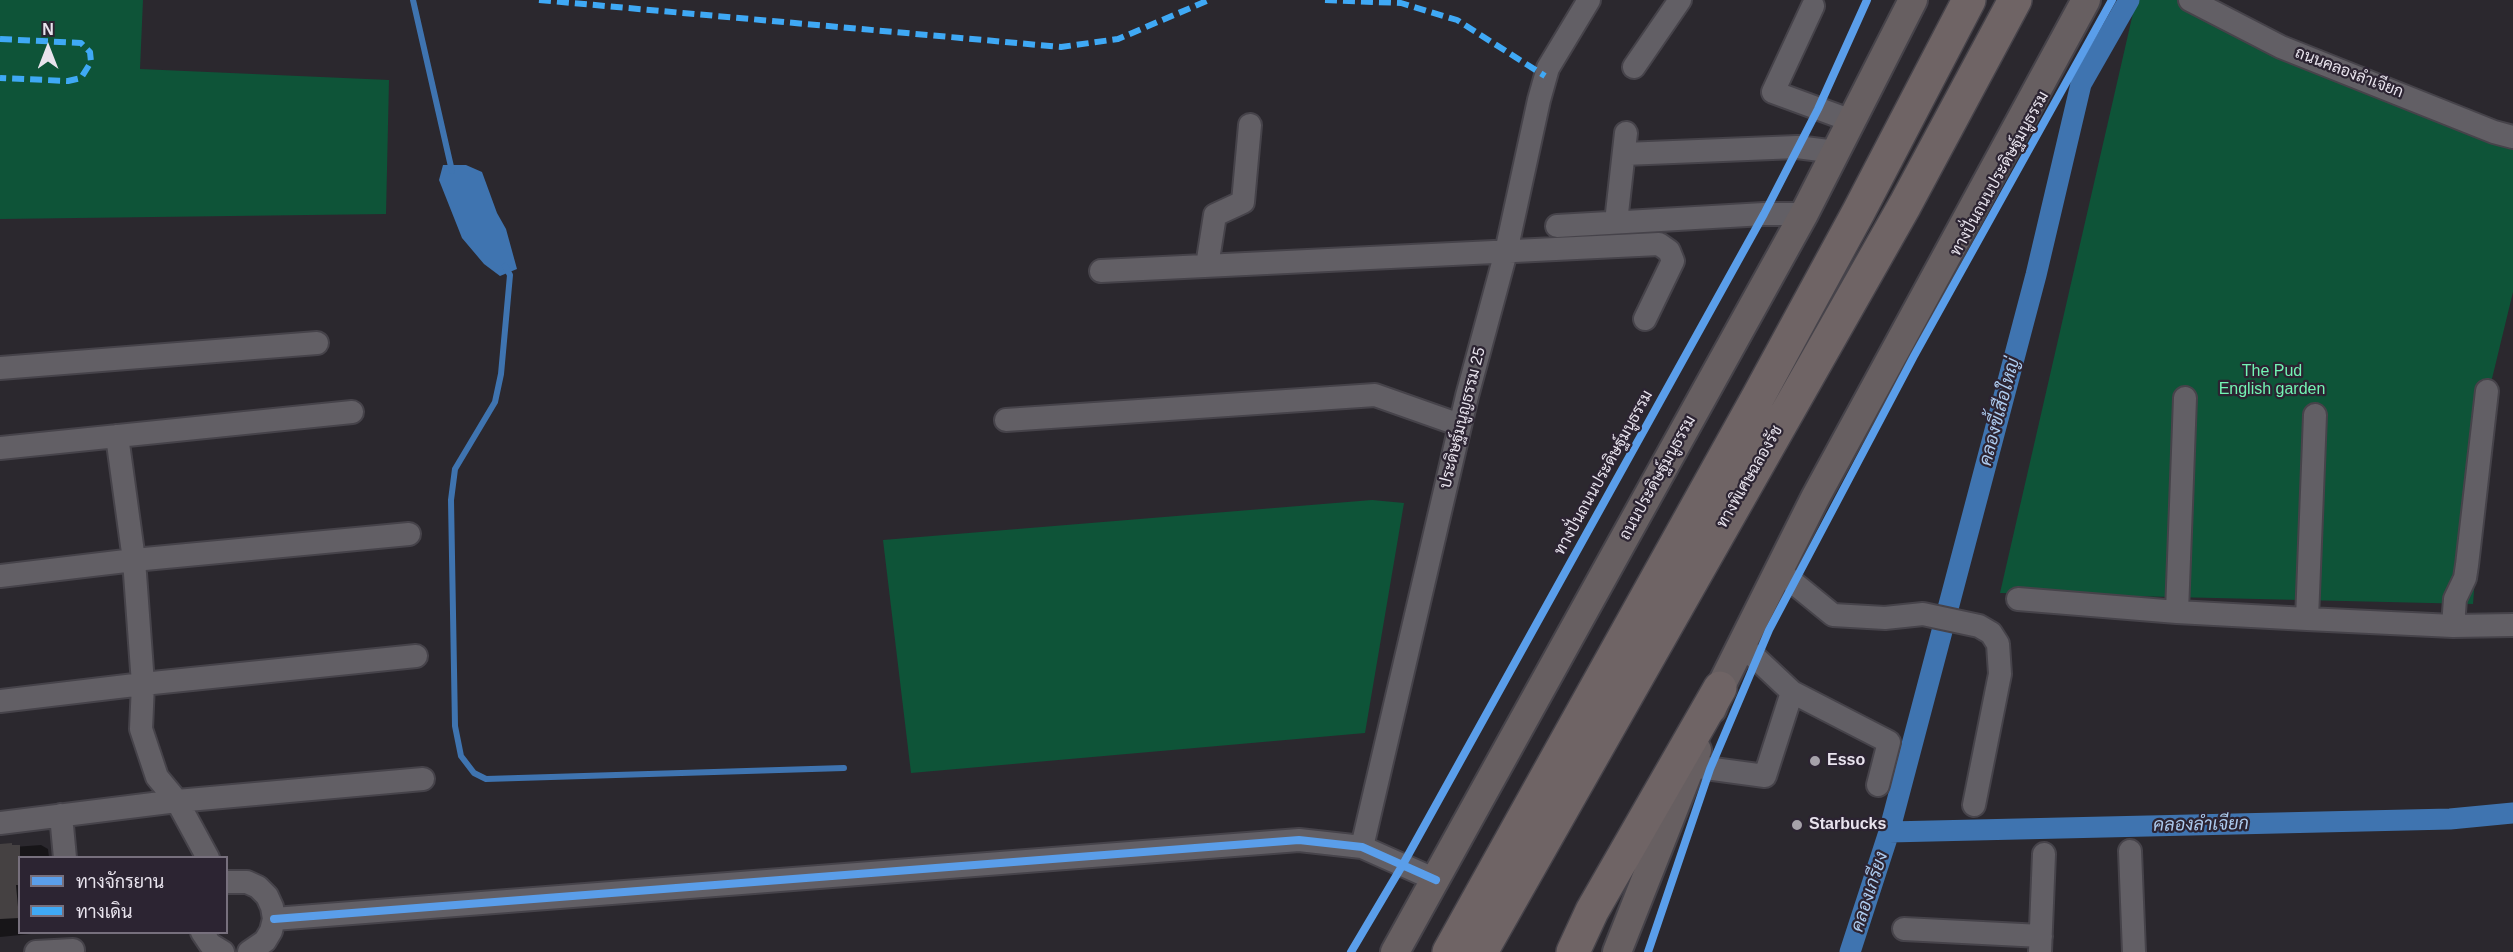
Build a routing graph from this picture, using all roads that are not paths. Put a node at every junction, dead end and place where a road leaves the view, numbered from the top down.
1 (1589, 0) edge
2 (1680, 0) edge
3 (1912, 0) edge
4 (1969, 0) edge
5 (2015, 0) edge
6 (2086, 0) edge
7 (2190, 0) edge
8 (1813, 6) dead end
9 (1634, 67) dead end
10 (1852, 121) junction
11 (1250, 125) dead end
12 (2513, 136) edge
13 (1836, 152) junction
14 (1804, 214) junction
15 (1616, 222) junction
16 (1557, 226) dead end
17 (1506, 252) junction
18 (1207, 266) junction
19 (1101, 271) dead end
20 (1645, 319) dead end
21 (317, 343) dead end
22 (0, 368) edge
23 (2487, 392) dead end
24 (2185, 398) dead end
25 (352, 412) dead end
26 (2315, 415) dead end
27 (1005, 420) dead end
28 (1460, 425) junction
29 (117, 436) junction
30 (0, 448) edge
31 (409, 534) dead end
32 (134, 560) junction
33 (1779, 571) junction
34 (0, 576) edge
35 (2019, 599) dead end
36 (2177, 612) junction
37 (2307, 619) junction
38 (2513, 625) edge
39 (2453, 626) junction
40 (1742, 645) junction
41 (416, 656) dead end
42 (143, 684) junction
43 (1720, 688) junction
44 (1792, 692) junction
45 (0, 701) edge
46 (1691, 766) junction
47 (423, 779) dead end
48 (1878, 785) dead end
49 (177, 801) junction
50 (1974, 805) dead end
51 (61, 815) junction
52 (0, 823) edge
53 (1362, 847) junction
54 (2130, 851) dead end
55 (2044, 854) dead end
56 (65, 856) edge
57 (207, 856) edge
58 (1436, 880) junction
59 (228, 882) edge
60 (274, 919) junction
61 (1904, 929) dead end
62 (203, 934) edge
63 (2041, 944) edge
64 (72, 945) edge
65 (36, 952) edge
66 (221, 952) edge
67 (249, 952) edge
68 (1395, 952) edge
69 (1449, 952) edge
70 (1480, 952) edge
71 (1573, 952) edge
72 (1617, 952) edge
73 (2134, 952) edge

1 - 17 street, ประดิษฐ์มนูญธรรม 25
2 - 9 street
3 - 10 main road, ถนนประดิษฐ์มนูธรรม
4 - 69 highway, ทางพิเศษฉลองรัช
5 - 70 highway, ทางพิเศษฉลองรัช
6 - 33 main road
7 - 12 street, ถนนคลองลำเจียก
8 - 10 street
10 - 13 main road, ถนนประดิษฐ์มนูธรรม
11 - 18 street
13 - 14 main road, ถนนประดิษฐ์มนูธรรม
13 - 15 street
14 - 15 street
14 - 58 main road, ถนนประดิษฐ์มนูธรรม
15 - 16 street
17 - 18 street
17 - 20 street
17 - 28 street, ประดิษฐ์มนูญธรรม 25
18 - 19 street
21 - 22 street
23 - 39 street
24 - 36 street
25 - 29 street
26 - 37 street
27 - 28 street
28 - 53 street, ประดิษฐ์มนูญธรรม 25
29 - 30 street
29 - 32 street
31 - 32 street
32 - 34 street
32 - 42 street
33 - 40 main road
33 - 50 street
35 - 36 street
36 - 37 street
37 - 39 street
38 - 39 street
40 - 43 main road
40 - 44 street
41 - 42 street
42 - 45 street
42 - 49 street
43 - 46 main road
43 - 71 highway
44 - 46 street
44 - 48 street
46 - 72 main road
47 - 49 street
49 - 51 street
49 - 57 street
51 - 52 street
51 - 56 street
53 - 58 street
53 - 60 street
54 - 73 street
55 - 63 street
58 - 68 main road, ถนนประดิษฐ์มนูธรรม
59 - 60 street
60 - 67 street
61 - 63 street
62 - 66 street
64 - 65 street

